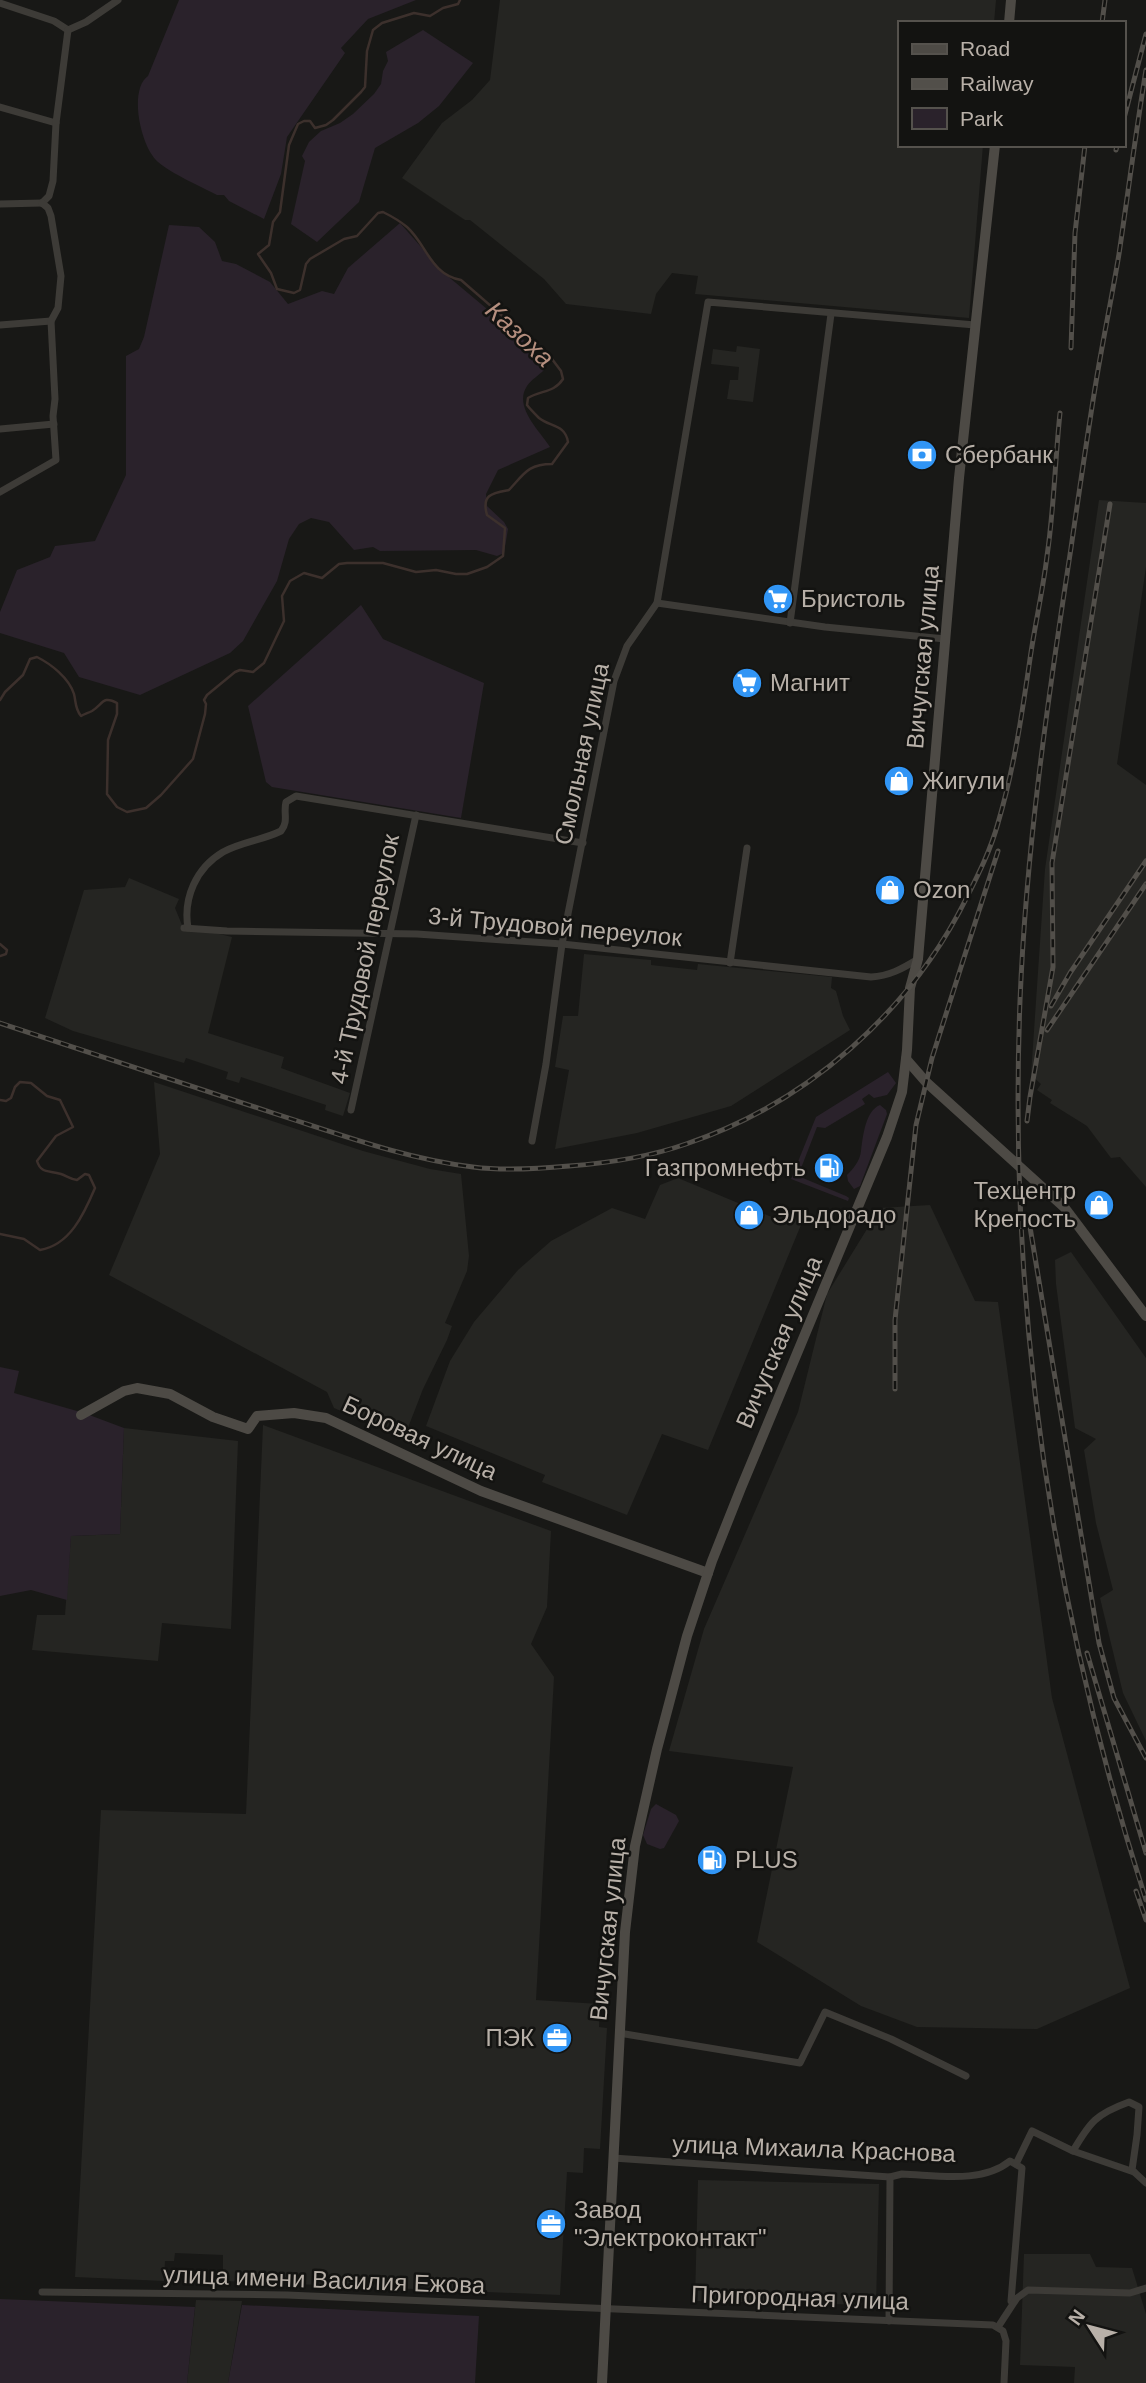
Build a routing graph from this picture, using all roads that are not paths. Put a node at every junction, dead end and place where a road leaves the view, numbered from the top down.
1 (117, 0) edge
2 (1011, 0) edge
3 (0, 4) edge
4 (1009, 21) edge
5 (68, 30) junction
6 (0, 107) edge
7 (56, 122) junction
8 (995, 147) edge
9 (42, 203) junction
10 (0, 204) edge
11 (831, 314) junction
12 (51, 321) junction
13 (0, 325) edge
14 (975, 325) junction
15 (54, 424) junction
16 (0, 429) edge
17 (0, 492) edge
18 (657, 603) junction
19 (790, 623) junction
20 (945, 639) junction
21 (416, 815) junction
22 (583, 843) junction
23 (747, 848) dead end
24 (390, 933) junction
25 (562, 944) junction
26 (918, 960) junction
27 (730, 963) junction
28 (906, 1059) junction
29 (351, 1110) dead end
30 (531, 1140) dead end
31 (1142, 1301) edge
32 (1146, 1317) edge
33 (80, 1415) dead end
34 (709, 1573) junction
35 (619, 2034) junction
36 (966, 2076) dead end
37 (1073, 2151) junction
38 (613, 2158) junction
39 (1013, 2163) junction
40 (1134, 2172) junction
41 (890, 2176) junction
42 (1146, 2183) edge
43 (1146, 2288) edge
44 (42, 2292) dead end
45 (1011, 2301) dead end
46 (606, 2310) junction
47 (888, 2321) junction
48 (996, 2326) junction
49 (602, 2383) edge
50 (1004, 2383) edge

1 - 5 street
2 - 4 main road
3 - 5 street
5 - 7 street
6 - 7 street
7 - 9 street
8 - 14 main road, Вичугская улица
9 - 10 street
9 - 12 street
11 - 14 street
11 - 18 street, Смольная улица
11 - 19 street
12 - 13 street
12 - 15 street
14 - 20 main road, Вичугская улица
15 - 16 street
15 - 17 street
18 - 19 street
18 - 22 street, Смольная улица
19 - 20 street
20 - 26 main road, Вичугская улица
21 - 22 street
21 - 24 street, 4-й Трудовой переулок
21 - 24 street, 3-й Трудовой переулок
22 - 25 street, Смольная улица
23 - 27 street
24 - 25 street, 3-й Трудовой переулок
24 - 29 street, 4-й Трудовой переулок
25 - 27 street, 3-й Трудовой переулок
25 - 30 street, Смольная улица
26 - 27 street, 3-й Трудовой переулок
26 - 28 main road, Вичугская улица
28 - 31 main road
28 - 34 main road, Вичугская улица
31 - 32 main road
33 - 34 main road, Боровая улица
34 - 35 main road, Вичугская улица
35 - 36 street
35 - 38 main road, Вичугская улица
37 - 39 street
37 - 40 street
37 - 40 street
38 - 41 street, улица Михаила Краснова
38 - 46 main road, Вичугская улица
39 - 41 street, улица Михаила Краснова
39 - 45 street
40 - 42 street
41 - 47 street
43 - 48 street
44 - 46 street, улица имени Василия Ежова
46 - 47 street, Пригородная улица
46 - 49 main road, Вичугская улица
47 - 48 street, Пригородная улица
48 - 50 street

